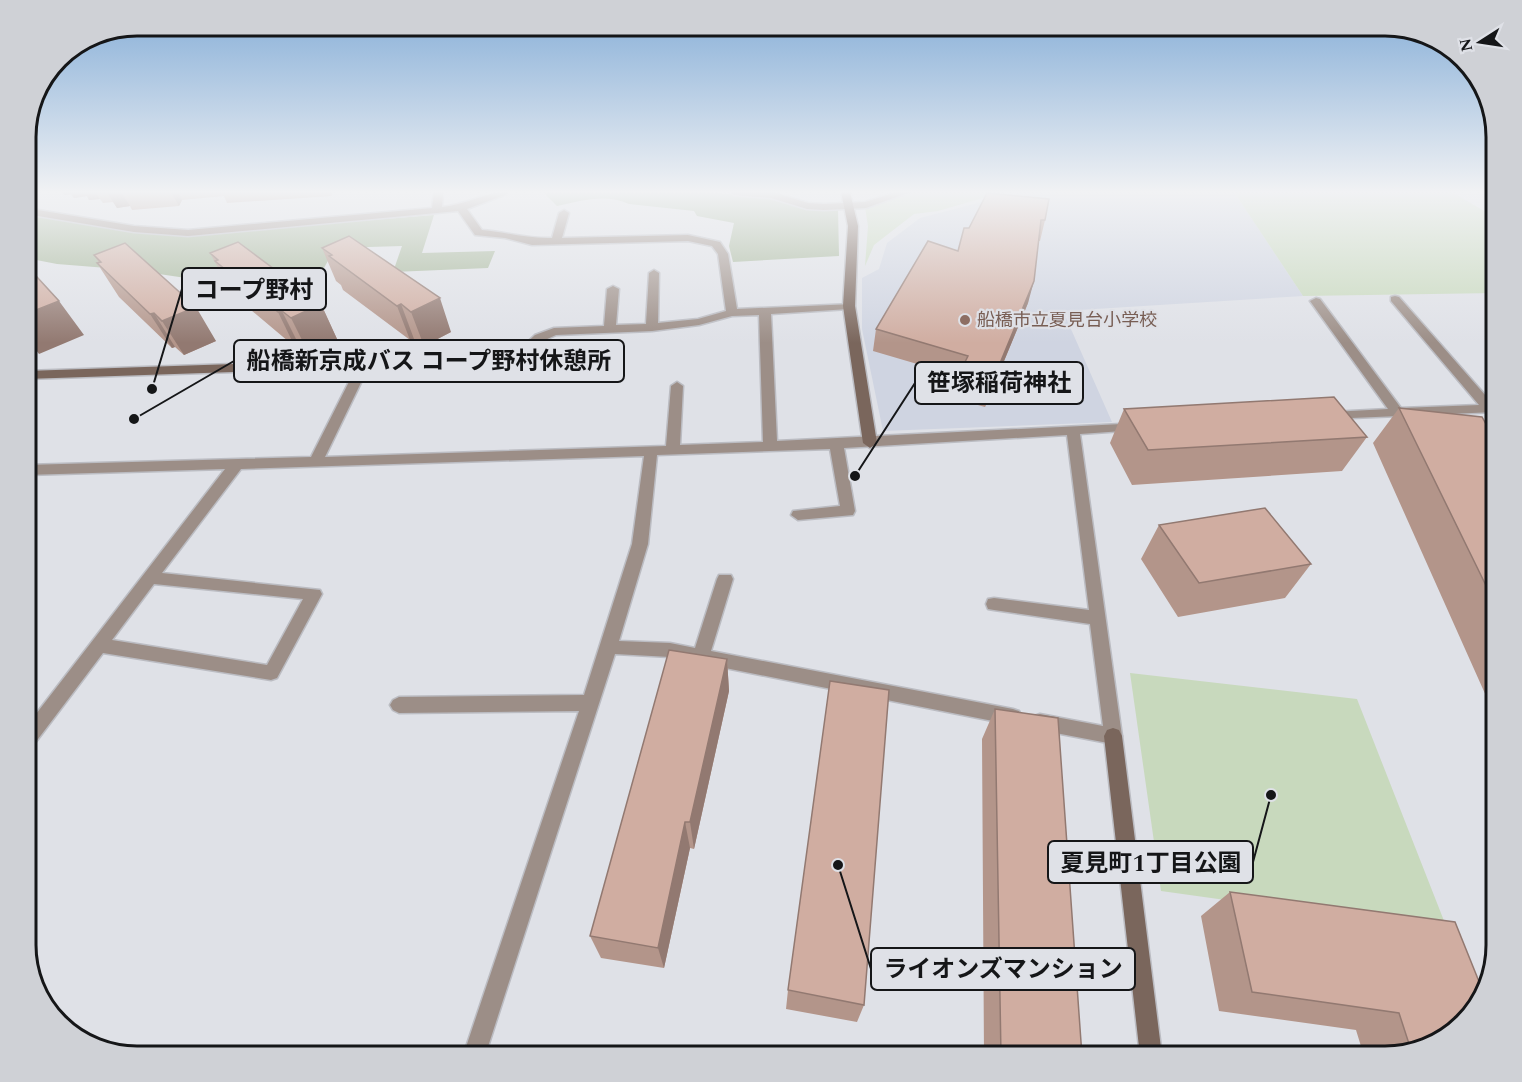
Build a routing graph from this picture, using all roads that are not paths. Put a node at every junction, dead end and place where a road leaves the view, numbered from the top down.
1 (709, 242) edge
2 (853, 242) edge
3 (654, 273) dead end
4 (613, 289) dead end
5 (1395, 299) dead end
6 (1316, 301) dead end
7 (849, 306) junction
8 (765, 311) junction
9 (732, 313) junction
10 (652, 327) junction
11 (610, 329) junction
12 (363, 364) junction
13 (36, 375) edge
14 (677, 386) dead end
15 (1486, 400) edge
16 (1486, 409) edge
17 (1398, 413) junction
18 (1321, 417) edge
19 (1156, 425) edge
20 (1073, 429) junction
21 (870, 442) junction
22 (836, 444) junction
23 (770, 446) junction
24 (673, 449) junction
25 (651, 450) junction
26 (316, 462) junction
27 (236, 465) junction
28 (36, 470) edge
29 (798, 514) dead end
30 (150, 578) junction
31 (725, 579) dead end
32 (994, 604) dead end
33 (1098, 618) junction
34 (98, 645) junction
35 (609, 647) junction
36 (701, 656) junction
37 (590, 703) junction
38 (399, 705) dead end
39 (36, 728) edge
40 (1113, 736) junction
41 (477, 1046) edge
42 (1151, 1046) edge

1 - 9 street
2 - 7 street
3 - 10 street
4 - 11 street
5 - 15 street
6 - 17 street
7 - 8 street
7 - 21 street
8 - 9 street
8 - 23 street
9 - 10 street
10 - 11 street
11 - 12 street
12 - 13 street
12 - 26 street
14 - 24 street
16 - 17 street
17 - 18 street
19 - 20 street
20 - 21 street
20 - 33 street
21 - 22 street
22 - 23 street
22 - 29 street
23 - 24 street
24 - 25 street
25 - 26 street
25 - 35 street
26 - 27 street
27 - 28 street
27 - 30 street
30 - 34 street
30 - 34 street
31 - 36 street
32 - 33 street
33 - 40 street
34 - 39 street
35 - 36 street
35 - 37 street
36 - 40 street
37 - 38 street
37 - 41 street
40 - 42 street

